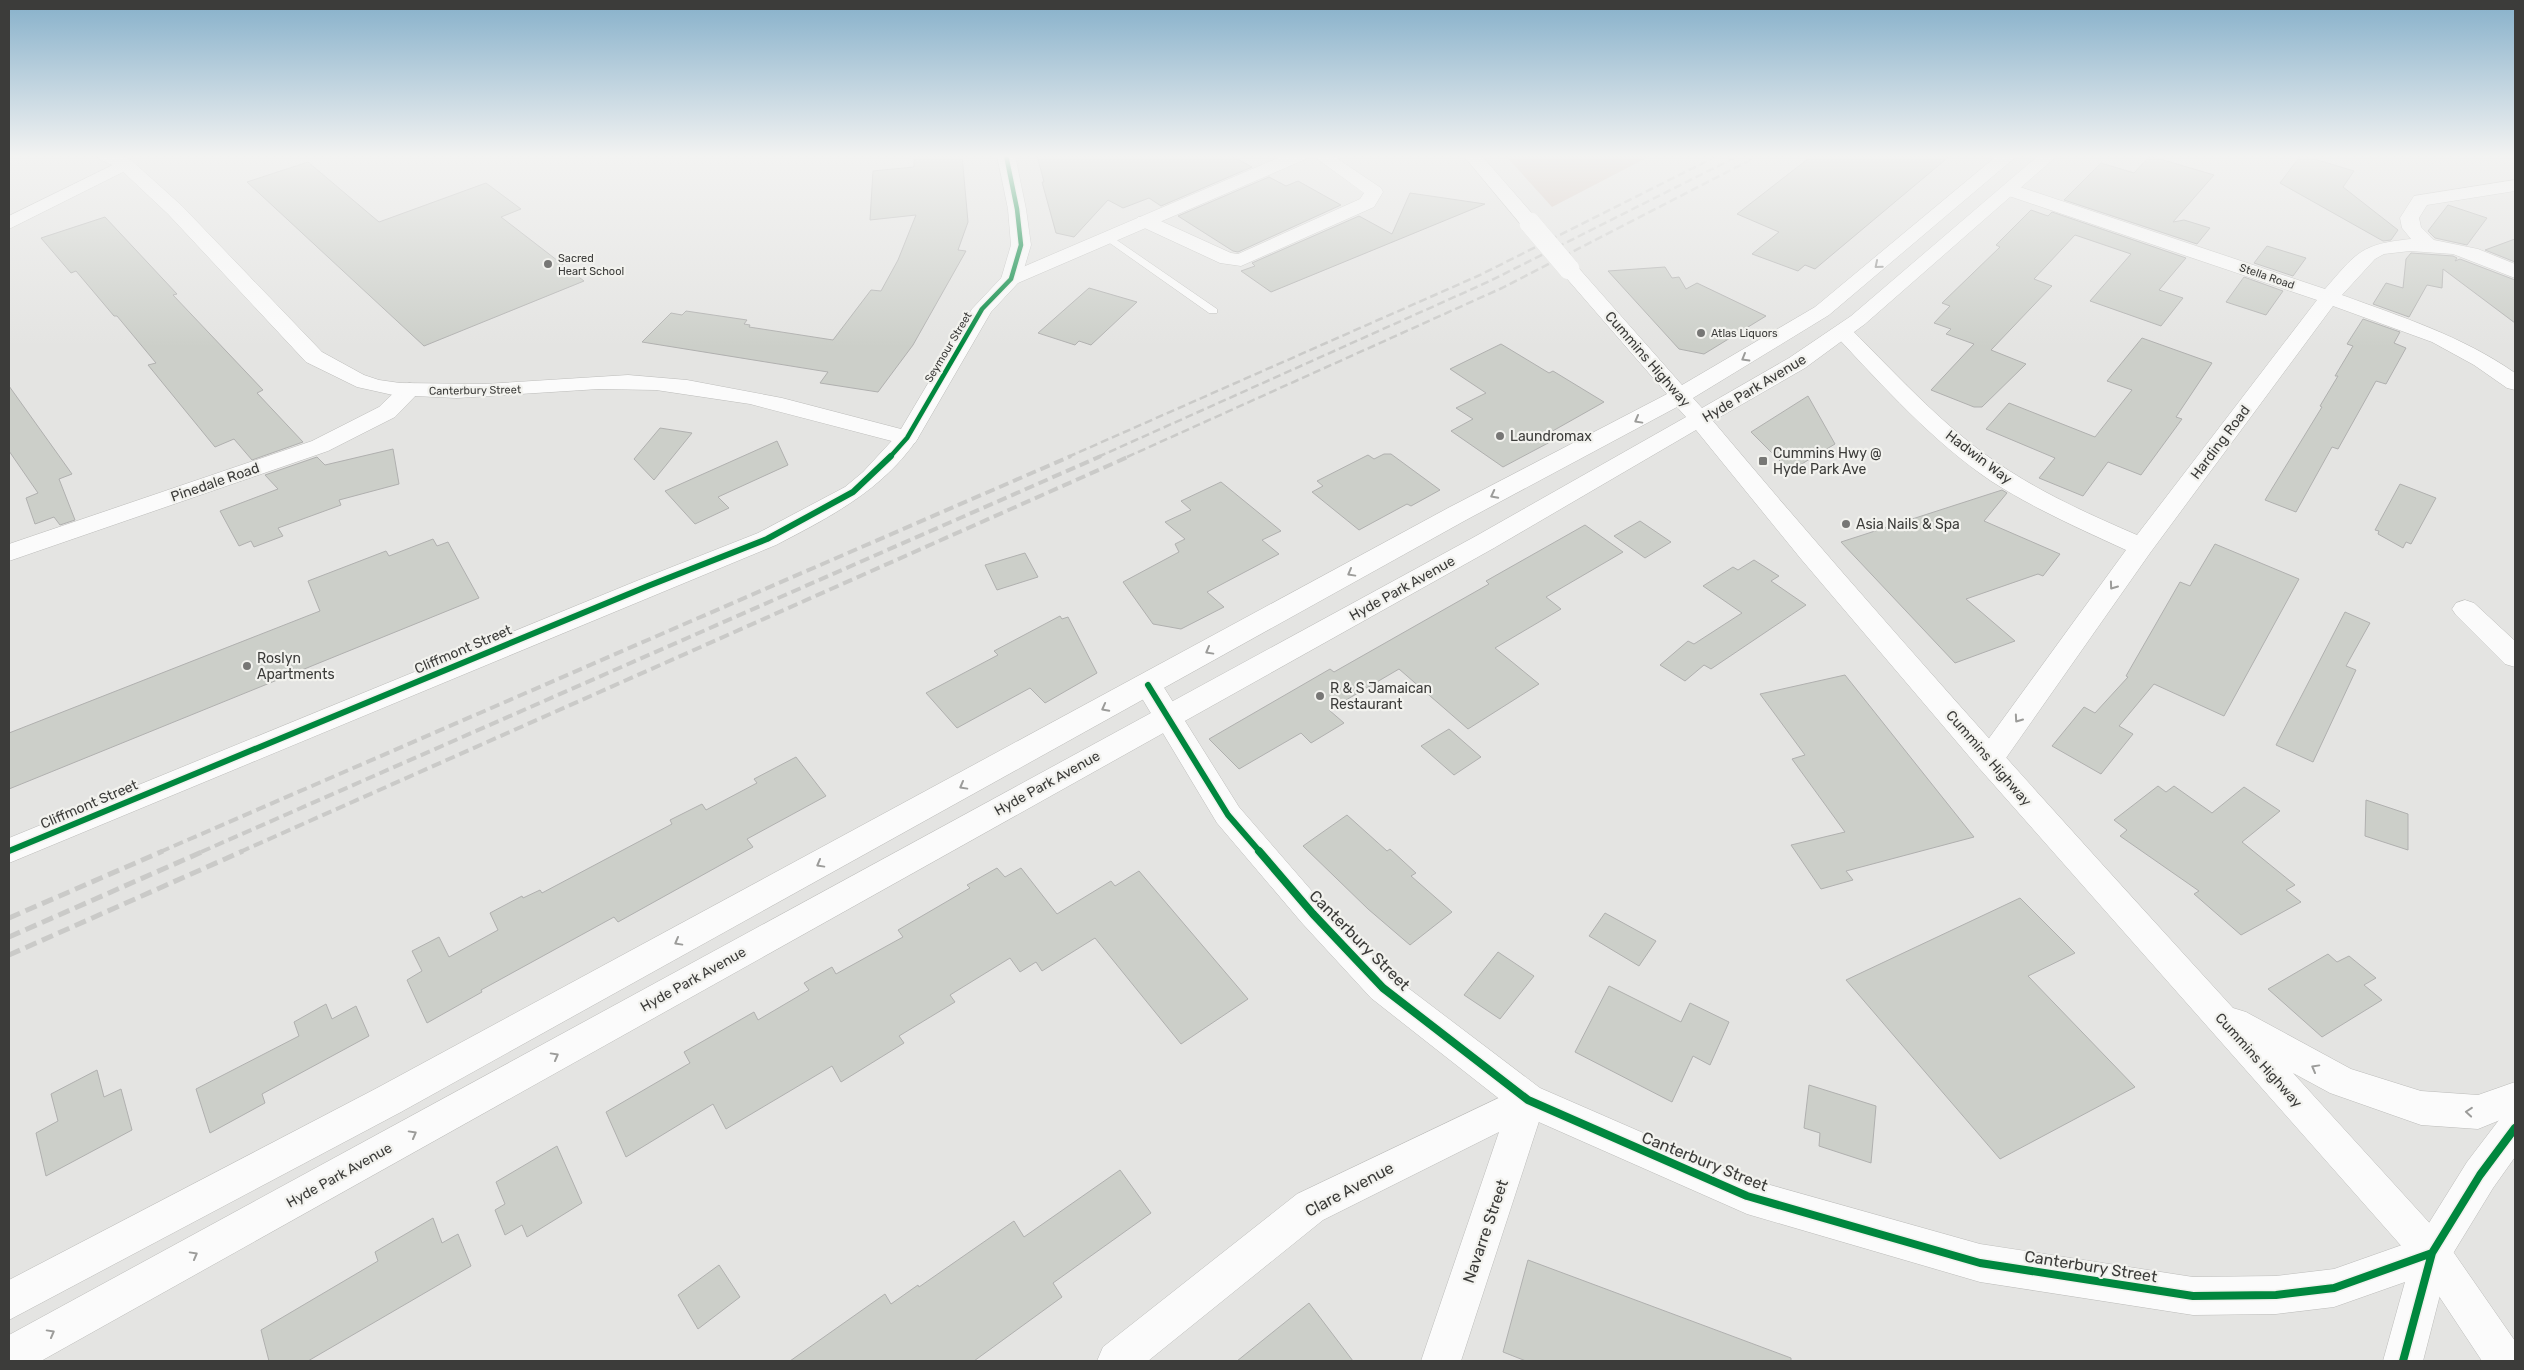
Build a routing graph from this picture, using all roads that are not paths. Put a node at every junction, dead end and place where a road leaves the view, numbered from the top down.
1 (183, 219) edge
2 (1018, 219) edge
3 (1150, 219) edge
4 (1332, 219) edge
5 (1527, 219) edge
6 (1932, 219) edge
7 (1976, 219) edge
8 (2096, 219) edge
9 (2409, 219) edge
10 (1145, 221) junction
11 (1108, 237) junction
12 (2427, 244) junction
13 (2515, 272) edge
14 (1011, 279) junction
15 (2329, 297) junction
16 (1213, 311) dead end
17 (1843, 332) junction
18 (2515, 383) edge
19 (410, 390) junction
20 (1680, 396) junction
21 (1701, 420) junction
22 (907, 438) junction
23 (2141, 547) junction
24 (9, 553) edge
25 (2465, 608) dead end
26 (2515, 657) edge
27 (1148, 685) junction
28 (1169, 717) junction
29 (1989, 760) junction
30 (9, 851) edge
31 (2215, 1012) junction
32 (2515, 1098) edge
33 (1528, 1100) junction
34 (2515, 1128) edge
35 (2432, 1253) junction
36 (9, 1302) edge
37 (9, 1357) edge
38 (1116, 1361) edge
39 (1441, 1361) edge
40 (2403, 1361) edge
41 (2505, 1361) edge

1 - 19 street, Canterbury Street
2 - 14 street, Seymour Street
3 - 10 street
4 - 10 street
5 - 20 street, Cummins Highway, bridge
6 -> 20 street
7 - 17 street, Hyde Park Avenue
8 - 15 street, Stella Road
9 - 12 street
10 - 11 street
11 - 14 street
11 - 16 lane
12 - 13 street, Harding Road
12 - 15 street, Harding Road
14 - 22 street, Seymour Street
15 - 18 street, Stella Road
15 - 23 street, Harding Road
17 - 21 street, Hyde Park Avenue
17 - 23 street, Hadwin Way
19 - 22 street, Canterbury Street
19 - 24 street, Pinedale Road
20 - 21 street, Cummins Highway
20 -> 27 street
21 - 28 street, Hyde Park Avenue
21 - 29 street, Cummins Highway
22 - 30 street, Cliffmont Street
23 -> 29 street, Harding Road
25 - 26 street
27 - 28 street, Canterbury Street
27 -> 36 street
28 - 33 street, Canterbury Street
37 -> 28 street, Hyde Park Avenue
29 - 31 street, Cummins Highway
32 -> 31 street
31 - 35 street, Cummins Highway
33 - 35 street, Canterbury Street
33 - 38 street, Clare Avenue
33 - 39 street, Navarre Street
34 - 35 street
35 - 40 street
35 - 41 street, Cummins Highway

